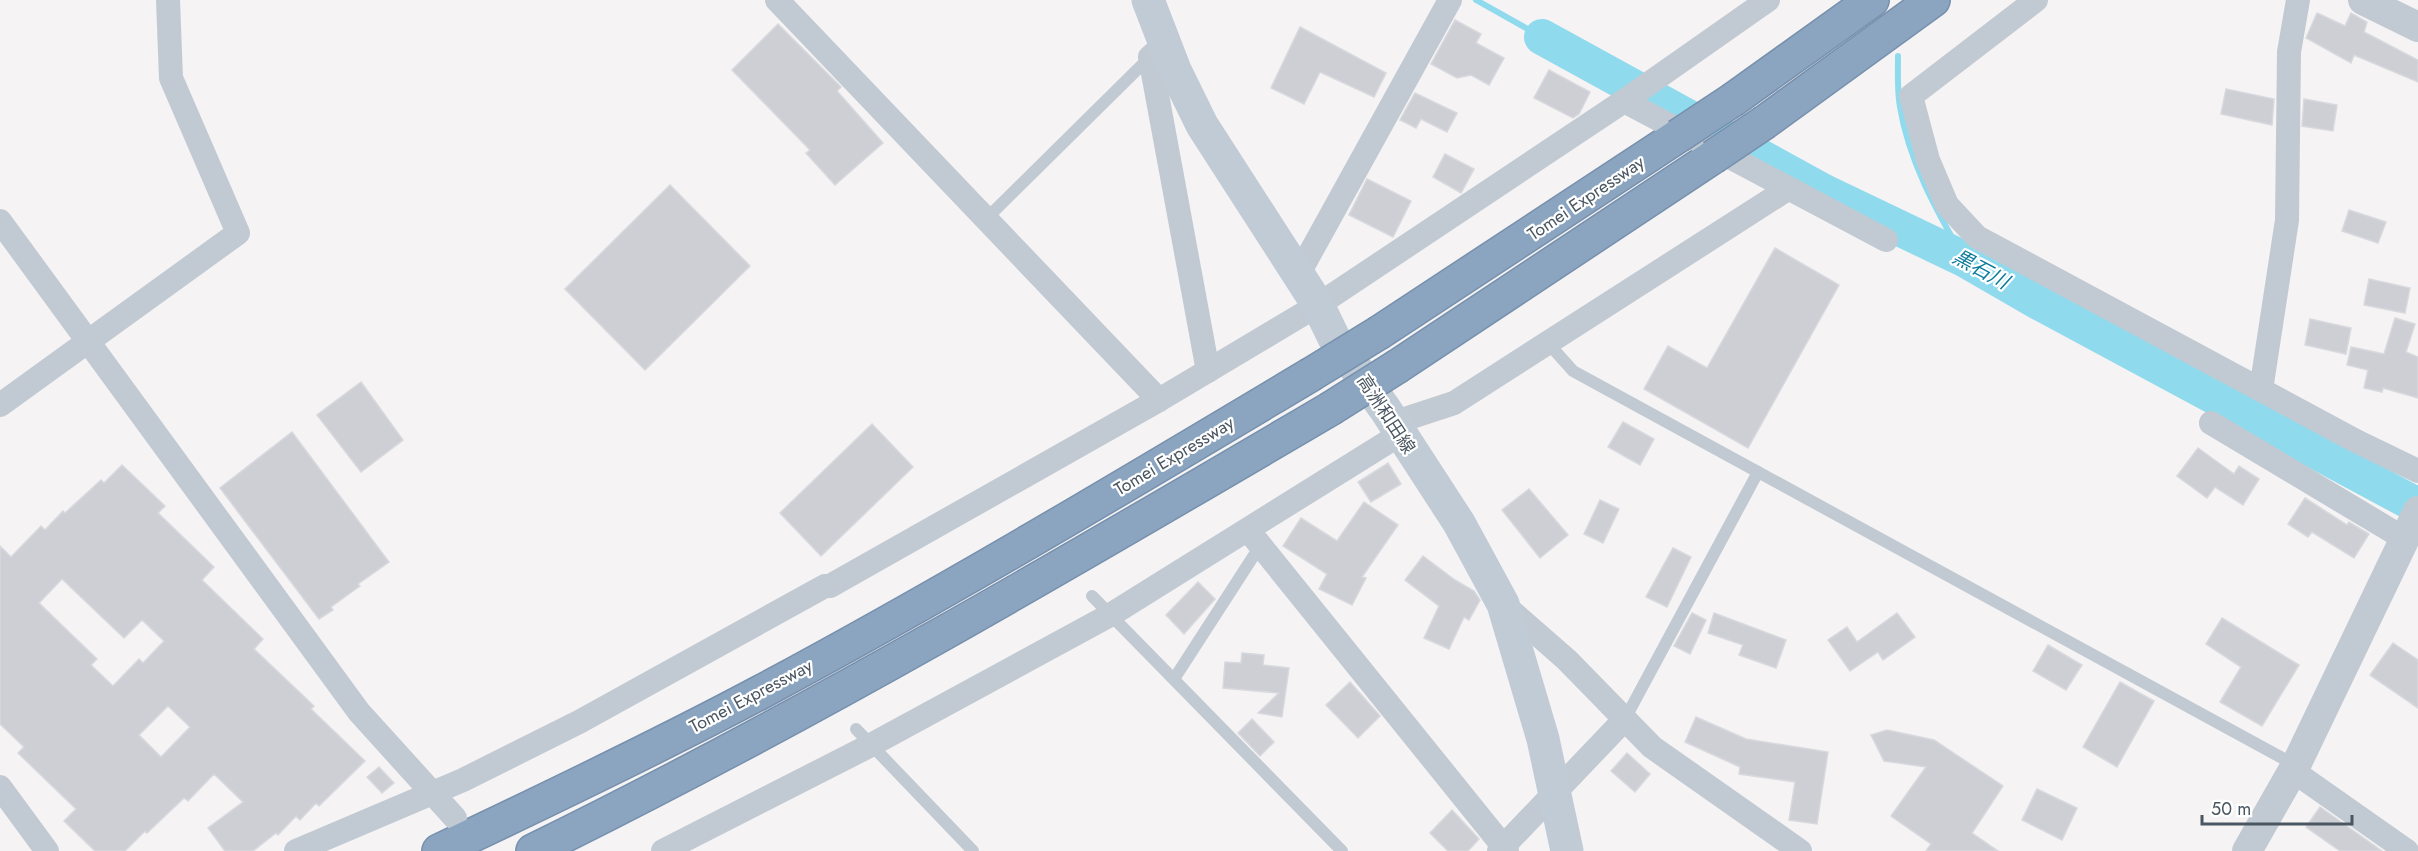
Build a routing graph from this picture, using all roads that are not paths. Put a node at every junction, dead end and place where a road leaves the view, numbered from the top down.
1 (168, 0) edge
2 (777, 0) edge
3 (1148, 0) edge
4 (1768, 0) edge
5 (1872, 0) edge
6 (1933, 0) edge
7 (2036, 0) edge
8 (2298, 0) edge
9 (2363, 0) edge
10 (1449, 1) edge
11 (2418, 27) edge
12 (1158, 51) junction
13 (1627, 100) junction
14 (1786, 190) junction
15 (986, 219) junction
16 (0, 221) edge
17 (1886, 240) dead end
18 (1298, 275) junction
19 (1318, 305) junction
20 (87, 340) junction
21 (1548, 343) junction
22 (1208, 371) junction
23 (2261, 390) junction
24 (1159, 400) junction
25 (0, 405) edge
26 (2211, 423) dead end
27 (1396, 429) junction
28 (2418, 471) edge
29 (1758, 472) junction
30 (2411, 525) edge
31 (1254, 538) junction
32 (1092, 596) dead end
33 (1503, 604) junction
34 (1112, 614) junction
35 (1174, 679) junction
36 (1624, 719) junction
37 (864, 737) junction
38 (2295, 768) junction
39 (0, 787) edge
40 (1554, 792) junction
41 (432, 793) junction
42 (455, 818) dead end
43 (1503, 849) edge
44 (47, 851) edge
45 (296, 851) edge
46 (439, 851) edge
47 (533, 851) edge
48 (663, 851) edge
49 (973, 851) edge
50 (1342, 851) edge
51 (1567, 851) edge
52 (1800, 851) edge
53 (2247, 851) edge
54 (2407, 851) edge

1 - 20 street
2 - 15 street
3 - 12 main road, 高洲和田線
4 - 13 street
5 - 46 highway, Tomei Expressway, bridge
6 - 47 highway, Tomei Expressway, bridge
7 - 23 street
8 - 23 street
9 - 11 street
10 - 18 street
12 - 15 lane
12 - 18 main road, 高洲和田線
12 - 22 street
13 - 14 street
13 - 19 street
14 - 17 street
14 - 21 street
15 - 24 street
16 - 20 street
18 - 19 main road, 高洲和田線
19 - 22 street
19 - 27 main road, 高洲和田線
20 - 25 street
20 - 41 street
21 - 27 street
21 - 29 lane
22 - 24 street
23 - 28 street
24 - 41 street
26 - 30 street
27 - 31 street
27 - 33 main road, 高洲和田線
29 - 36 lane
29 - 38 lane
30 - 38 street
31 - 34 street
31 - 35 lane
31 - 43 street
32 - 34 lane
33 - 36 street
33 - 40 main road, 高洲和田線
34 - 35 lane
34 - 37 street
35 - 50 lane
36 - 40 street
36 - 52 street
37 - 48 street
37 - 49 lane
38 - 53 street
38 - 54 street
39 - 44 street
40 - 43 street
40 - 51 main road, 高洲和田線
41 - 42 street
41 - 45 street

